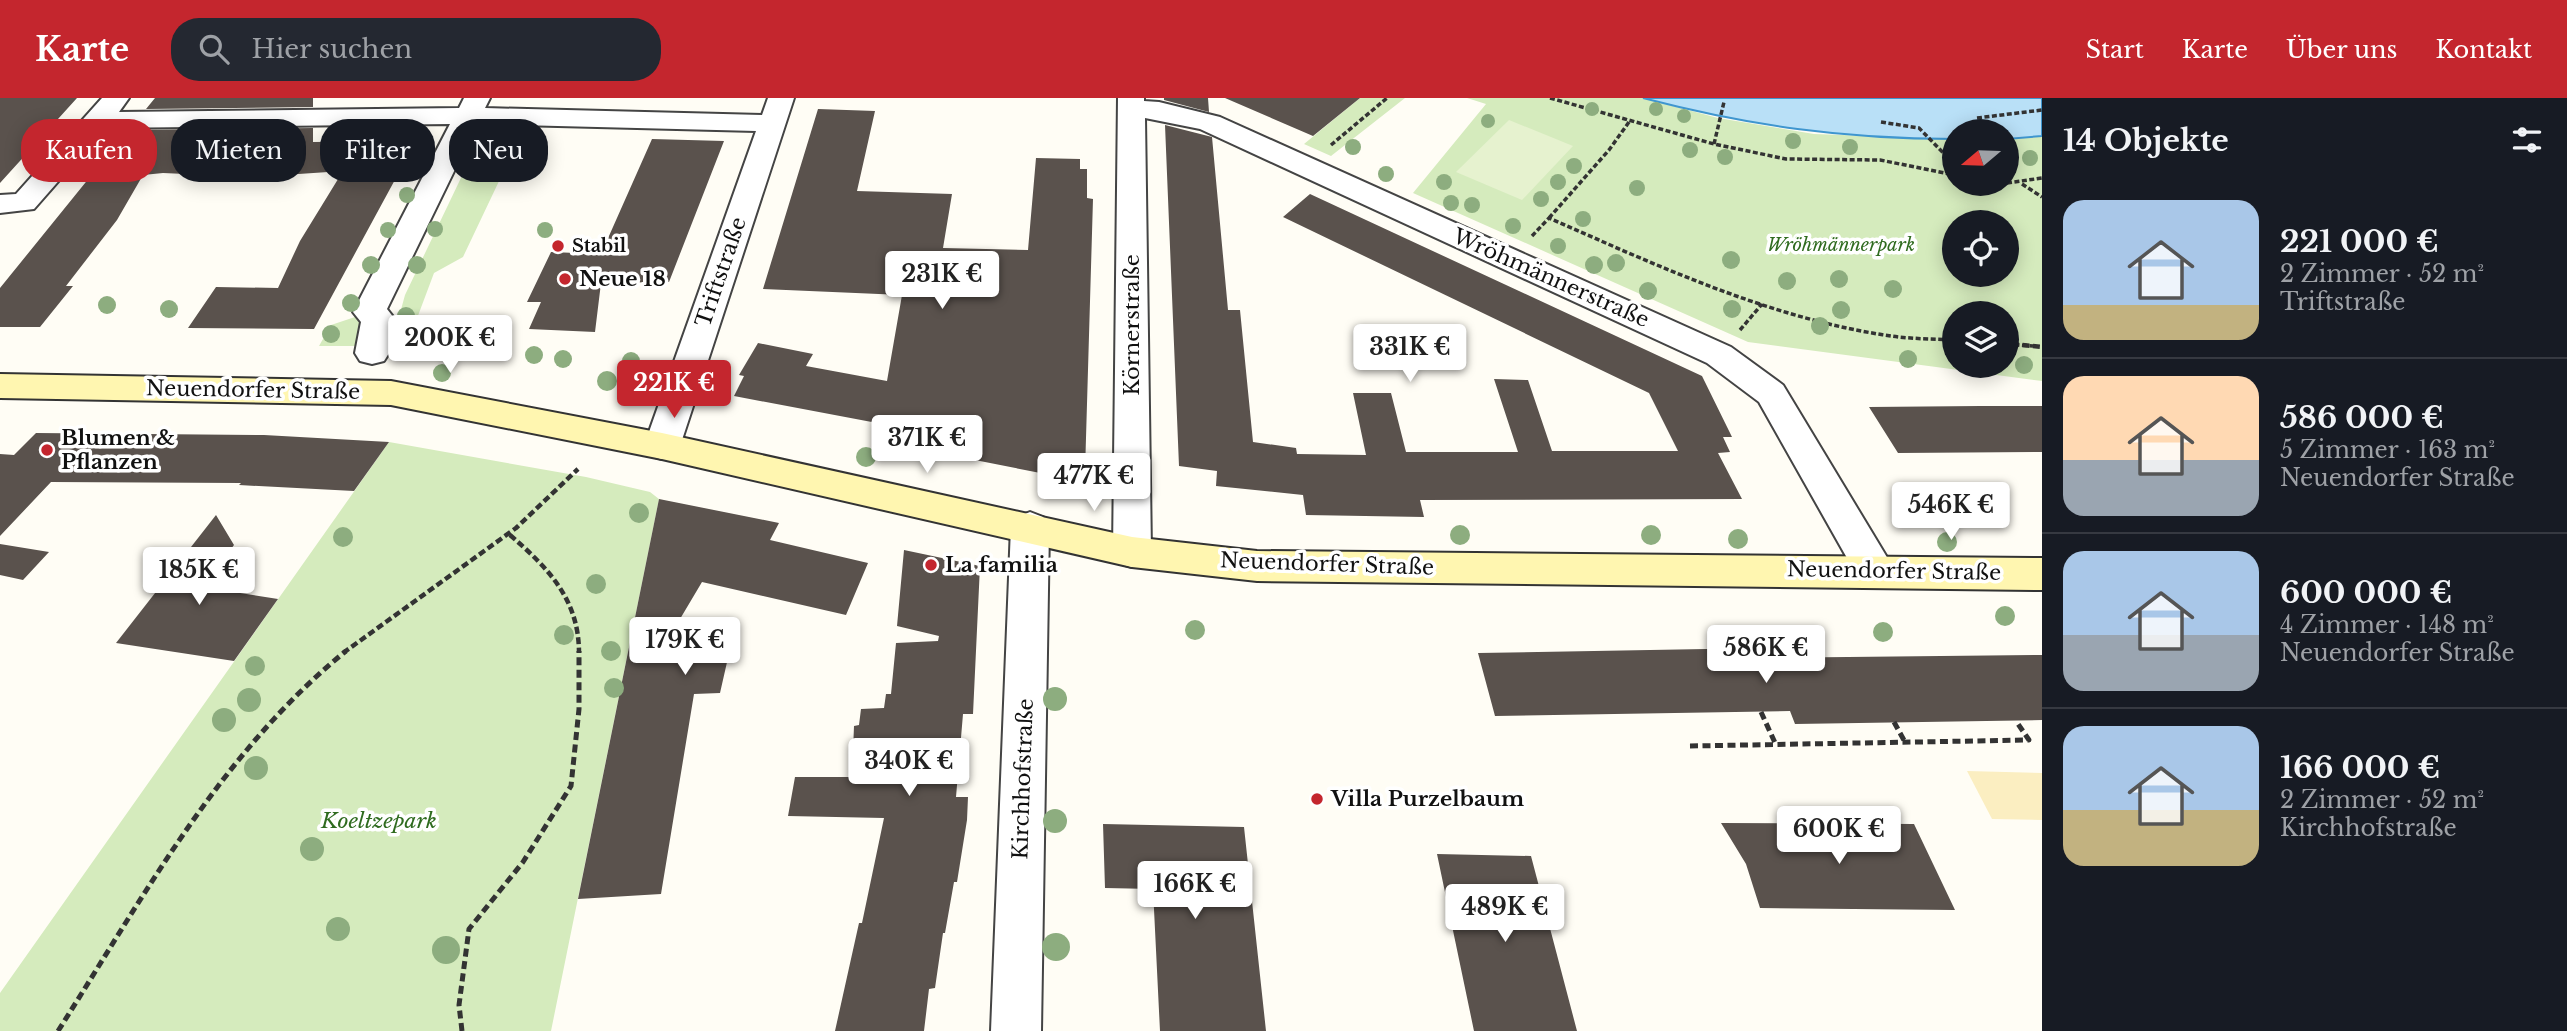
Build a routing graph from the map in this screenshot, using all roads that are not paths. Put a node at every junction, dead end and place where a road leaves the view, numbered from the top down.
1 (117, 98) edge
2 (1131, 103) edge
3 (473, 107) edge
4 (776, 111) edge
5 (99, 119) edge
6 (127, 119) edge
7 (43, 182) edge
8 (0, 204) edge
9 (372, 353) dead end
10 (3, 391) edge
11 (662, 446) junction
12 (1030, 527) junction
13 (1132, 552) junction
14 (1874, 570) junction
15 (2042, 573) edge
16 (1016, 1031) edge

1 - 5 street
2 - 13 street, Körnerstraße
2 - 14 street, Wröhmännerstraße
3 - 4 street
3 - 6 street
3 - 9 street
4 - 11 street, Triftstraße
7 - 8 street
10 - 11 main road, Neuendorfer Straße
11 - 12 main road, Neuendorfer Straße
12 - 13 main road, Neuendorfer Straße
12 - 16 street, Kirchhofstraße
13 - 14 main road, Neuendorfer Straße
14 - 15 main road, Neuendorfer Straße

